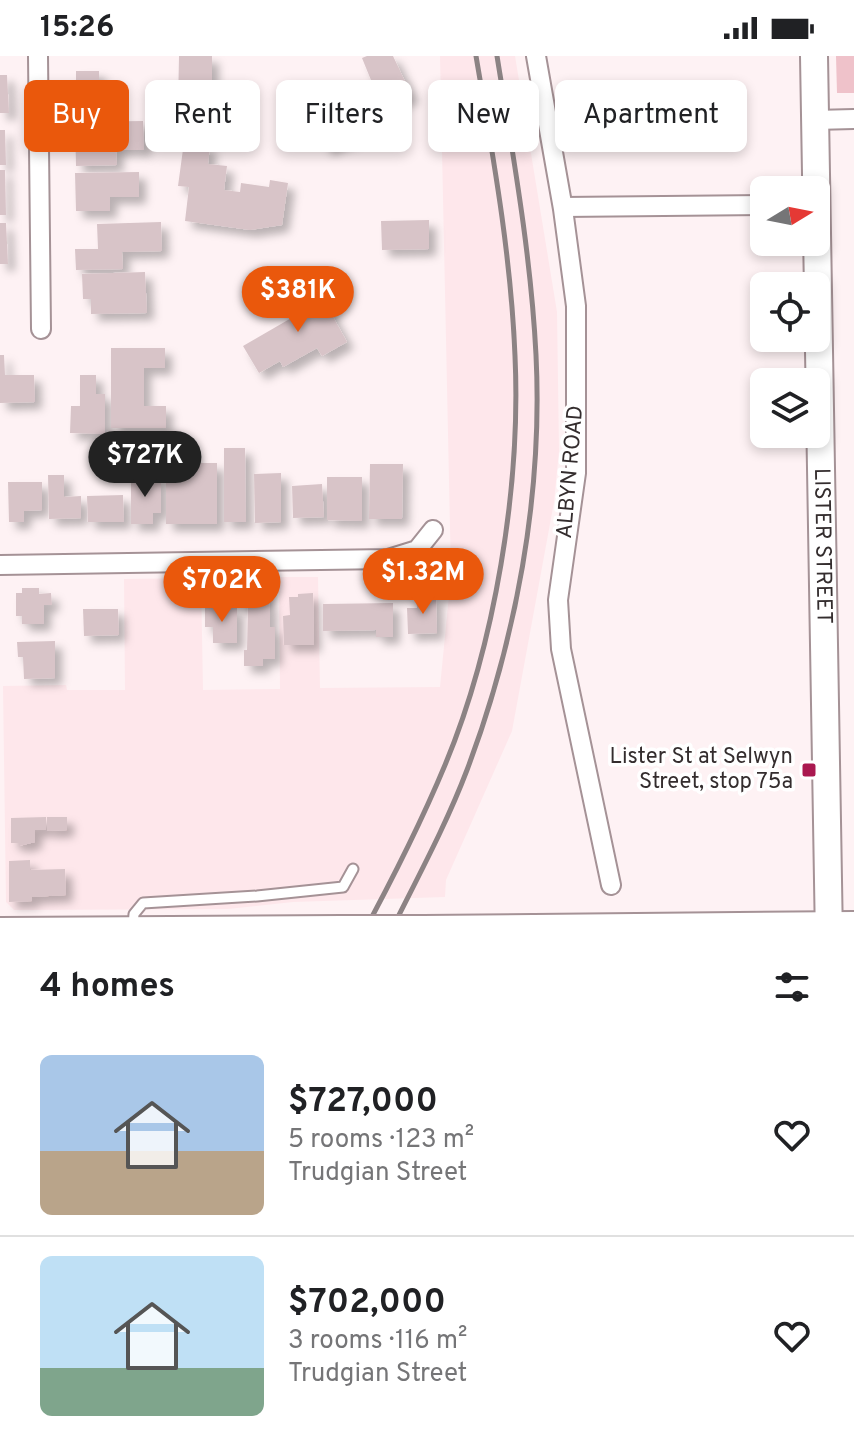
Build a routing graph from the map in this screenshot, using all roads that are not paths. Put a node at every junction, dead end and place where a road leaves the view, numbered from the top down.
1 (38, 56) edge
2 (536, 56) edge
3 (814, 56) edge
4 (854, 119) edge
5 (815, 120) junction
6 (816, 176) edge
7 (750, 205) edge
8 (563, 207) junction
9 (817, 256) edge
10 (41, 329) dead end
11 (433, 530) dead end
12 (0, 565) edge
13 (353, 869) dead end
14 (611, 885) dead end
15 (837, 931) edge
16 (0, 933) edge
17 (132, 933) junction

1 - 10 street
2 - 8 street, ALBYN ROAD
3 - 5 street, LISTER STREET
4 - 5 street
5 - 6 street, LISTER STREET
7 - 8 street
8 - 14 street, ALBYN ROAD
9 - 15 street, LISTER STREET
11 - 12 street
13 - 17 lane
15 - 17 main road, bridge
16 - 17 main road

